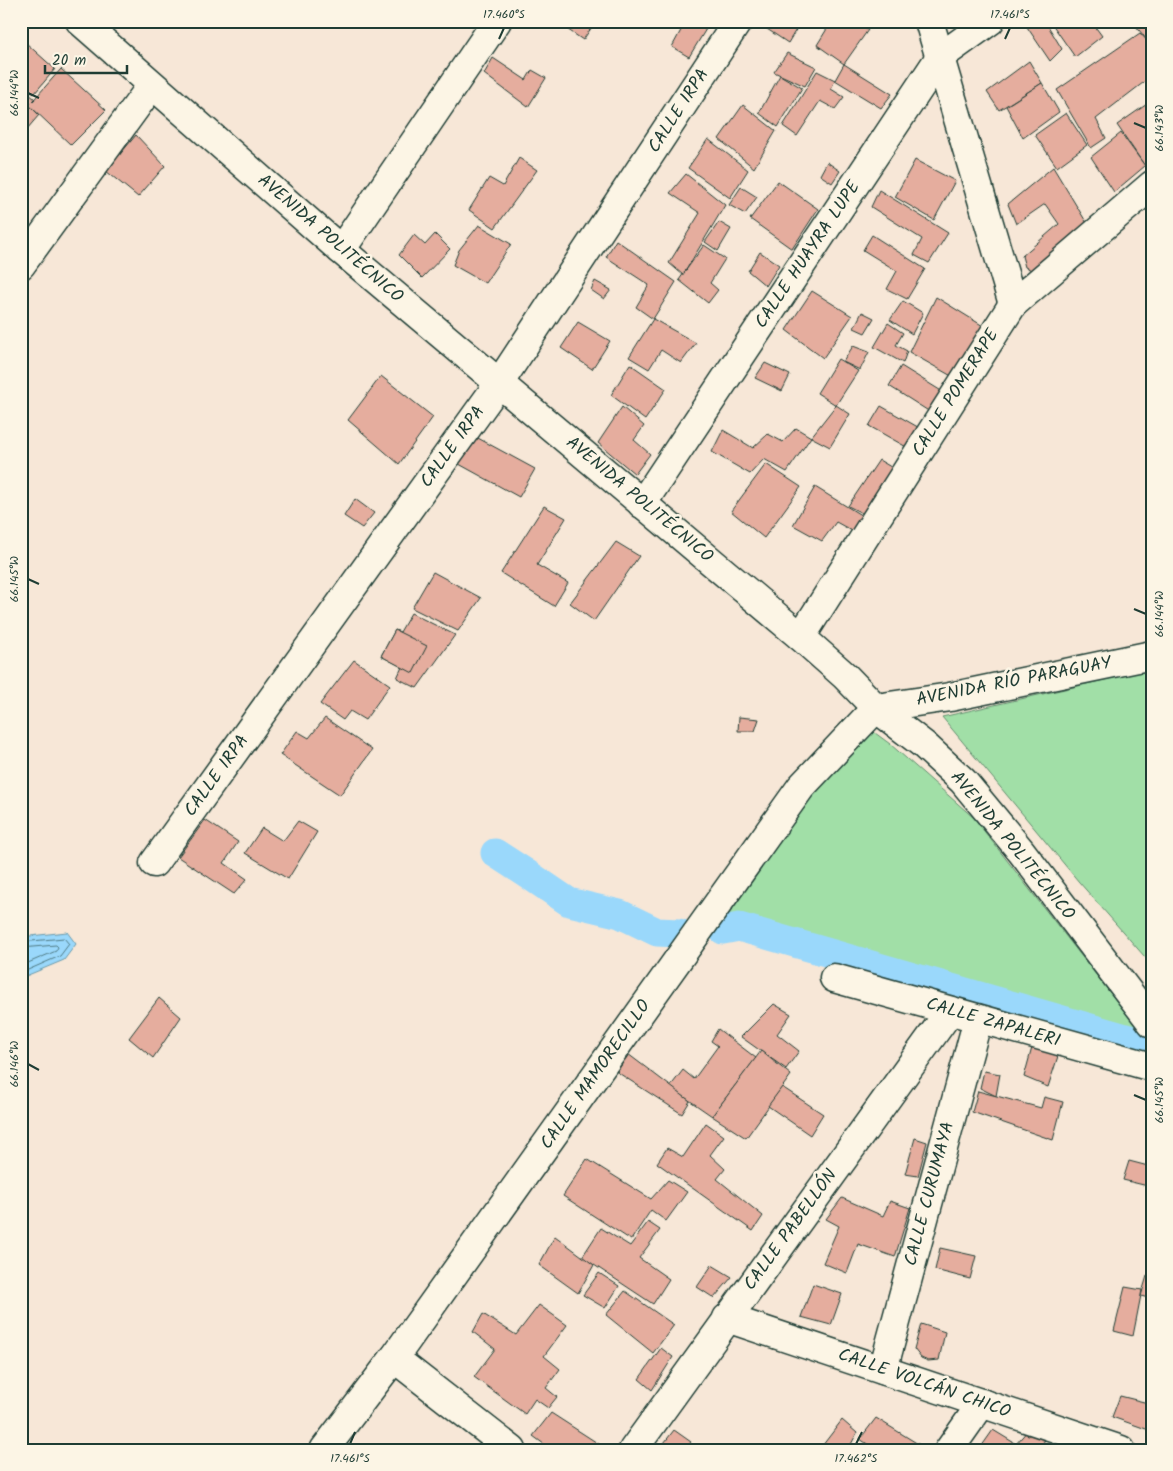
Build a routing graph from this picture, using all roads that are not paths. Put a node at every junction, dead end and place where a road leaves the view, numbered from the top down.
1 (80, 21) edge
2 (497, 21) edge
3 (738, 21) edge
4 (929, 21) edge
5 (990, 21) edge
6 (940, 57) junction
7 (152, 85) junction
8 (1152, 185) edge
9 (341, 250) junction
10 (21, 265) edge
11 (1013, 304) junction
12 (500, 382) junction
13 (642, 504) junction
14 (801, 636) junction
15 (1152, 654) edge
16 (876, 708) junction
17 (154, 863) dead end
18 (834, 978) dead end
19 (950, 1011) junction
20 (978, 1019) junction
21 (1152, 1023) edge
22 (1152, 1067) edge
23 (727, 1318) junction
24 (394, 1358) junction
25 (883, 1370) junction
26 (982, 1403) junction
27 (324, 1450) edge
28 (512, 1450) edge
29 (633, 1450) edge
30 (949, 1450) edge
31 (1121, 1450) edge

1 - 7 street, AVENIDA POLITÉCNICO
2 - 9 street
3 - 12 street, CALLE IRPA
4 - 6 street
5 - 6 street, CALLE HUAYRA LUPE
6 - 11 street
6 - 13 street, CALLE HUAYRA LUPE
7 - 9 street, AVENIDA POLITÉCNICO
7 - 10 street
8 - 11 street, CALLE POMERAPE
9 - 12 street, AVENIDA POLITÉCNICO
11 - 14 street, CALLE POMERAPE
12 - 13 street, AVENIDA POLITÉCNICO
12 - 17 street, CALLE IRPA
13 - 14 street, AVENIDA POLITÉCNICO
14 - 16 street, AVENIDA POLITÉCNICO
15 - 16 street, AVENIDA RÍO PARAGUAY
16 - 21 street, AVENIDA POLITÉCNICO
16 - 24 street, CALLE MAMORECILLO
18 - 19 street, CALLE ZAPALERI
19 - 20 street, CALLE ZAPALERI
19 - 23 street, CALLE PABELLÓN
20 - 22 street, CALLE ZAPALERI
20 - 25 street, CALLE CURUMAYA
23 - 25 street, CALLE VOLCÁN CHICO
23 - 29 street, CALLE PABELLÓN
24 - 27 street, CALLE MAMORECILLO
24 - 28 street
25 - 26 street, CALLE VOLCÁN CHICO
26 - 30 street
26 - 31 street, CALLE VOLCÁN CHICO

